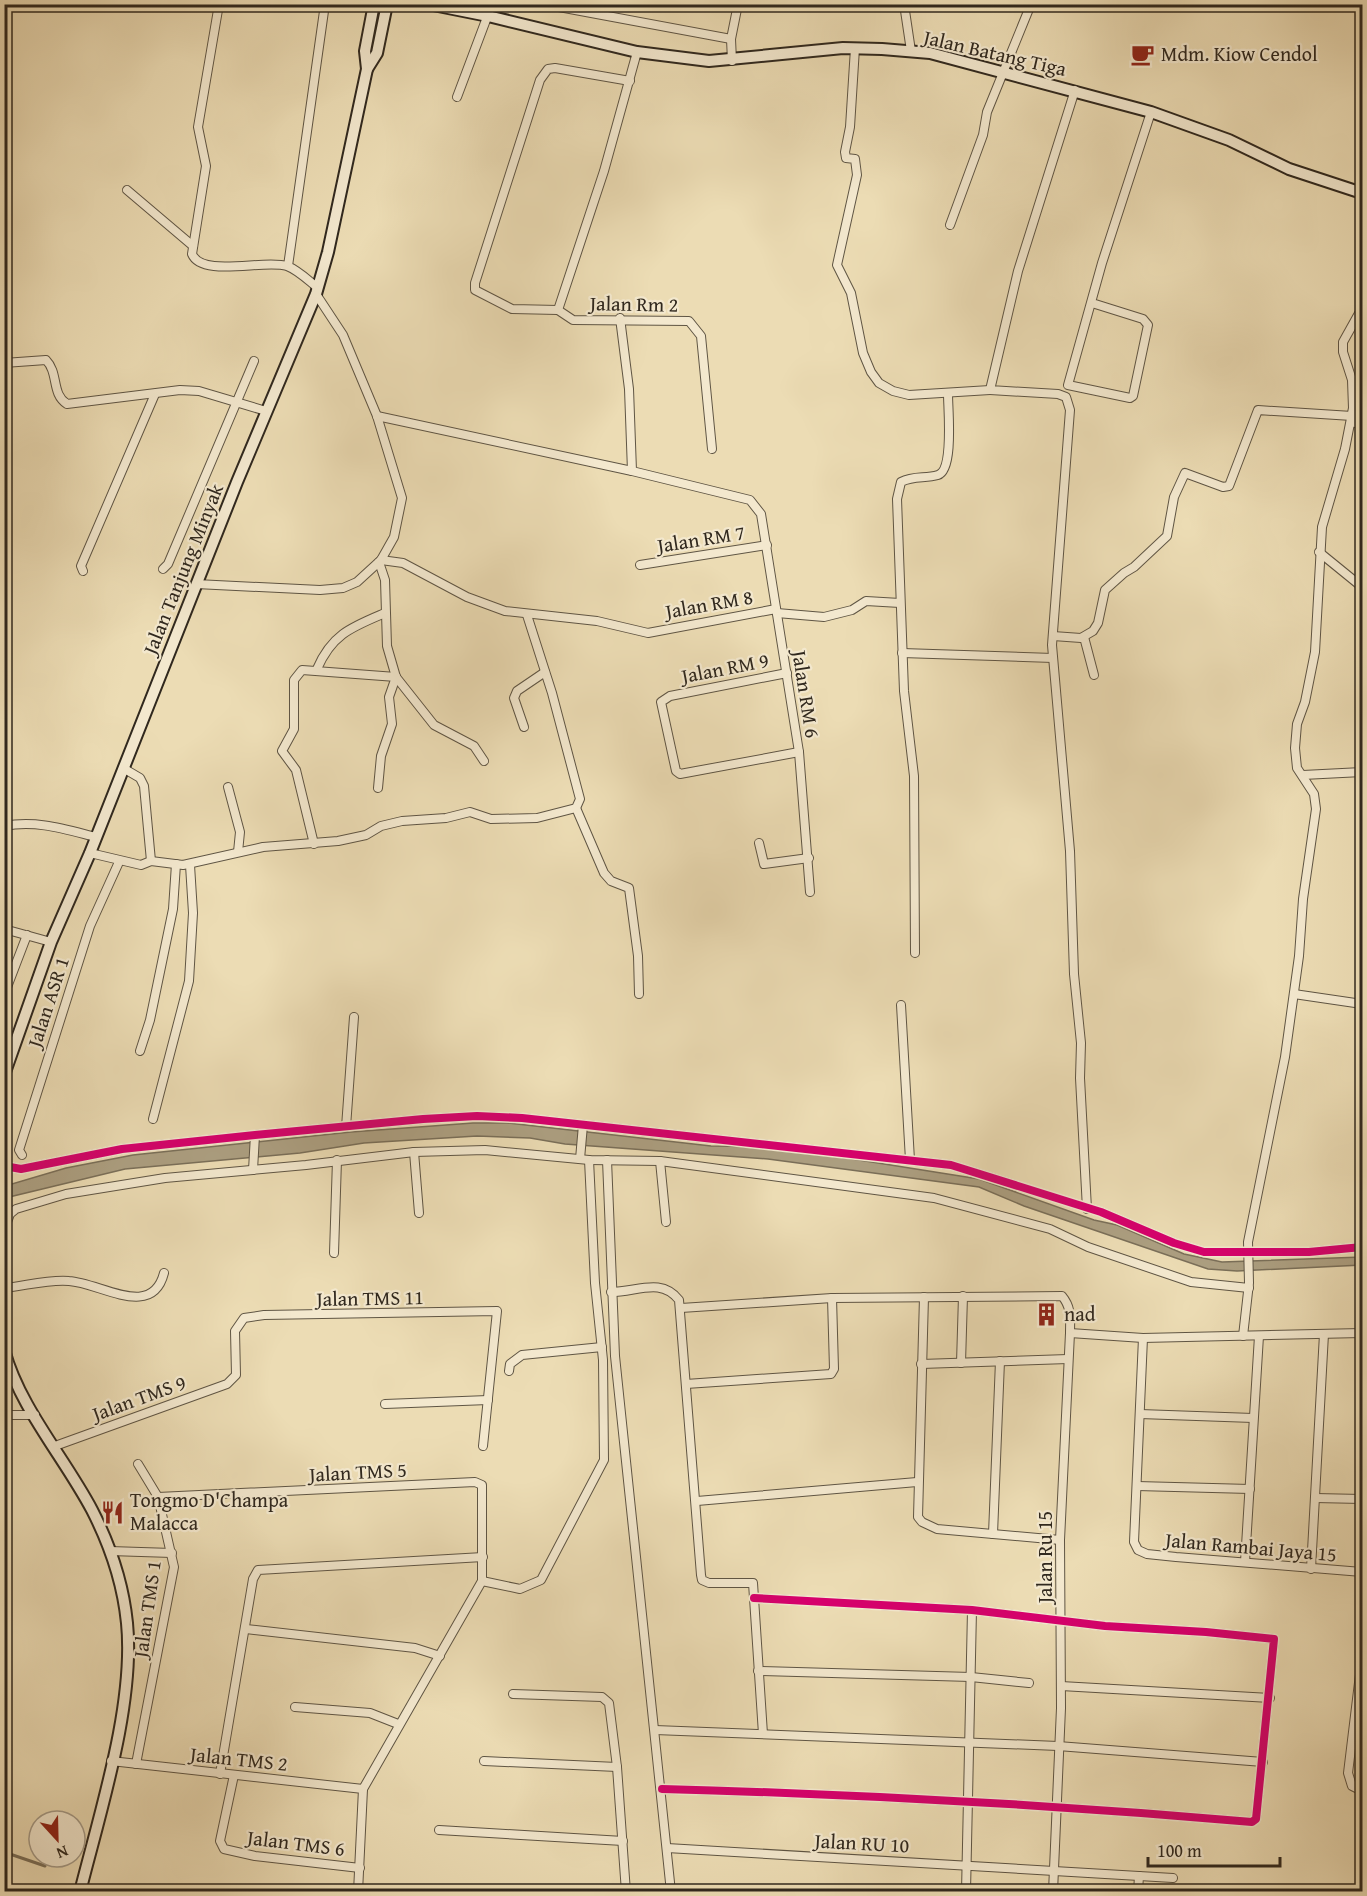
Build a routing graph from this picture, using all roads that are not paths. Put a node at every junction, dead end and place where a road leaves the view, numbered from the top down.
1 (219, 4) edge
2 (325, 4) edge
3 (374, 4) edge
4 (387, 4) edge
5 (428, 4) edge
6 (492, 4) edge
7 (543, 4) edge
8 (738, 4) edge
9 (904, 4) edge
10 (1031, 4) edge
11 (488, 16) junction
12 (731, 39) junction
13 (855, 48) junction
14 (910, 51) junction
15 (637, 52) junction
16 (732, 61) junction
17 (367, 69) junction
18 (1004, 71) junction
19 (630, 81) junction
20 (1075, 90) junction
21 (457, 97) dead end
22 (1151, 112) junction
23 (127, 190) dead end
24 (1362, 193) edge
25 (950, 225) dead end
26 (193, 246) junction
27 (288, 266) junction
28 (317, 291) junction
29 (1092, 303) junction
30 (1362, 308) edge
31 (558, 309) junction
32 (620, 318) junction
33 (254, 361) dead end
34 (4, 363) edge
35 (1068, 385) junction
36 (990, 390) junction
37 (155, 394) junction
38 (948, 394) junction
39 (1066, 397) junction
40 (236, 402) junction
41 (266, 411) junction
42 (377, 416) junction
43 (1351, 419) junction
44 (1362, 425) edge
45 (712, 449) dead end
46 (632, 471) junction
47 (766, 545) junction
48 (1319, 552) junction
49 (380, 561) junction
50 (640, 565) dead end
51 (163, 569) dead end
52 (82, 571) dead end
53 (196, 584) junction
54 (1362, 587) edge
55 (900, 603) junction
56 (777, 611) junction
57 (385, 613) junction
58 (527, 615) junction
59 (1053, 636) junction
60 (1084, 637) junction
61 (902, 653) junction
62 (1053, 658) junction
63 (317, 669) junction
64 (545, 672) junction
65 (787, 673) junction
66 (1094, 675) dead end
67 (396, 677) junction
68 (524, 727) dead end
69 (799, 752) junction
70 (484, 761) dead end
71 (123, 768) junction
72 (1362, 772) edge
73 (1303, 775) junction
74 (228, 787) dead end
75 (378, 788) dead end
76 (576, 808) junction
77 (4, 826) edge
78 (96, 837) junction
79 (759, 843) dead end
80 (314, 844) junction
81 (238, 852) junction
82 (90, 853) junction
83 (809, 858) junction
84 (152, 861) junction
85 (119, 862) junction
86 (176, 864) junction
87 (190, 865) junction
88 (810, 892) dead end
89 (4, 929) edge
90 (27, 935) junction
91 (51, 942) junction
92 (915, 953) dead end
93 (4, 994) edge
94 (639, 994) dead end
95 (1294, 994) junction
96 (1362, 1004) edge
97 (901, 1005) dead end
98 (354, 1017) dead end
99 (140, 1051) dead end
100 (5, 1071) edge
101 (153, 1119) dead end
102 (346, 1127) junction
103 (582, 1128) junction
104 (255, 1138) junction
105 (414, 1152) junction
106 (22, 1155) dead end
107 (583, 1158) junction
108 (337, 1160) junction
109 (607, 1160) junction
110 (910, 1160) junction
111 (660, 1161) junction
112 (4, 1162) edge
113 (254, 1168) junction
114 (1087, 1209) junction
115 (419, 1213) dead end
116 (666, 1222) dead end
117 (4, 1230) edge
118 (1362, 1247) edge
119 (334, 1253) dead end
120 (1249, 1254) junction
121 (164, 1273) dead end
122 (1249, 1285) junction
123 (4, 1288) edge
124 (611, 1292) junction
125 (963, 1296) junction
126 (924, 1297) junction
127 (832, 1298) junction
128 (681, 1308) junction
129 (1070, 1333) junction
130 (1362, 1333) edge
131 (1324, 1334) junction
132 (1243, 1336) junction
133 (1259, 1336) junction
134 (1143, 1338) junction
135 (602, 1347) junction
136 (4, 1350) edge
137 (1068, 1359) junction
138 (1000, 1361) junction
139 (961, 1363) junction
140 (921, 1364) junction
141 (509, 1371) dead end
142 (233, 1380) joint
143 (618, 1383) junction
144 (686, 1384) junction
145 (604, 1385) junction
146 (488, 1400) junction
147 (385, 1404) dead end
148 (1140, 1414) junction
149 (4, 1415) edge
150 (35, 1415) junction
151 (1253, 1418) junction
152 (55, 1446) junction
153 (483, 1446) dead end
154 (138, 1464) dead end
155 (918, 1482) junction
156 (1137, 1486) junction
157 (1250, 1489) junction
158 (158, 1497) junction
159 (1315, 1498) junction
160 (1362, 1499) edge
161 (697, 1501) junction
162 (993, 1534) junction
163 (1060, 1540) junction
164 (110, 1551) junction
165 (172, 1553) junction
166 (483, 1557) junction
167 (1245, 1562) junction
168 (1311, 1569) junction
169 (1362, 1572) edge
170 (482, 1581) junction
171 (754, 1598) junction
172 (972, 1610) junction
173 (1061, 1620) junction
174 (246, 1629) junction
175 (440, 1656) junction
176 (1362, 1658) edge
177 (758, 1671) junction
178 (971, 1677) junction
179 (1029, 1683) dead end
180 (1061, 1686) junction
181 (513, 1694) dead end
182 (1270, 1698) junction
183 (295, 1707) dead end
184 (398, 1724) junction
185 (655, 1730) junction
186 (763, 1734) junction
187 (969, 1742) junction
188 (1058, 1746) junction
189 (111, 1761) junction
190 (484, 1761) dead end
191 (1263, 1762) junction
192 (136, 1764) junction
193 (617, 1767) junction
194 (220, 1774) junction
195 (234, 1775) junction
196 (363, 1789) junction
197 (662, 1789) junction
198 (1362, 1791) edge
199 (968, 1802) junction
200 (1057, 1805) junction
201 (439, 1830) dead end
202 (623, 1841) junction
203 (667, 1848) junction
204 (967, 1865) junction
205 (360, 1868) junction
206 (1054, 1870) junction
207 (1139, 1875) junction
208 (1173, 1878) dead end
209 (80, 1892) edge
210 (358, 1892) edge
211 (626, 1892) edge
212 (671, 1892) edge
213 (966, 1892) edge
214 (1053, 1892) edge
215 (1138, 1892) edge

1 - 26 street
2 - 27 street
3 - 17 main road
4 - 17 main road
5 - 11 main road, Jalan Batang Tiga
6 - 11 street
7 - 12 street
8 - 12 street
9 - 14 street
10 - 18 street
11 - 15 main road, Jalan Batang Tiga
11 - 21 street
12 - 16 street
13 - 14 main road, Jalan Batang Tiga
13 - 16 main road, Jalan Batang Tiga
13 - 38 street
14 - 18 main road, Jalan Batang Tiga
15 - 16 main road, Jalan Batang Tiga
15 - 19 street
17 - 28 main road, Jalan Tanjung Minyak
18 - 20 main road, Jalan Batang Tiga
18 - 25 street
19 - 31 street
19 - 31 street
20 - 22 main road, Jalan Batang Tiga
20 - 36 street
22 - 24 main road, Jalan Batang Tiga
22 - 29 street
23 - 26 street
26 - 27 street
27 - 28 street
28 - 41 main road, Jalan Tanjung Minyak
28 - 42 street
29 - 35 street
29 - 35 street
30 - 43 street
31 - 32 street, Jalan Rm 2
32 - 45 street, Jalan Rm 2
32 - 46 street
33 - 40 street
34 - 37 street
35 - 39 street
36 - 38 street
36 - 39 street
37 - 40 street
37 - 52 street
38 - 55 street
39 - 59 street
40 - 41 street
40 - 51 street
41 - 53 main road, Jalan Tanjung Minyak
42 - 46 street
42 - 49 street
43 - 44 street
43 - 48 street
43 - 60 street
46 - 47 street, Jalan RM 6
47 - 50 street, Jalan RM 7
47 - 56 street, Jalan RM 6
48 - 54 street
48 - 73 street
49 - 53 street
49 - 57 street
49 - 58 street
53 - 71 main road, Jalan Tanjung Minyak
55 - 56 street, Jalan RM 8
55 - 61 street
56 - 58 street, Jalan RM 8
56 - 65 street, Jalan RM 6
57 - 63 street
57 - 67 street
58 - 64 street
59 - 60 street
59 - 62 street
60 - 66 street
61 - 62 street
61 - 92 street
62 - 114 street
63 - 67 street
63 - 80 street
64 - 68 street
64 - 76 street
65 - 69 street, Jalan RM 6
65 - 69 street, Jalan RM 9
67 - 70 street
67 - 75 street
69 - 83 street, Jalan RM 6
71 - 78 main road, Jalan Tanjung Minyak
71 - 84 street
72 - 73 street
73 - 95 street
74 - 81 street
76 - 80 street
76 - 94 street
77 - 78 street
78 - 82 main road, Jalan Tanjung Minyak
79 - 83 street
80 - 81 street
81 - 87 street
82 - 85 street
82 - 91 main road, Jalan Tanjung Minyak
83 - 88 street, Jalan RM 6
84 - 85 street
84 - 86 street
85 - 106 street, Jalan ASR 1
86 - 87 street
86 - 99 street
87 - 101 street
89 - 90 street
90 - 91 street
90 - 93 street
91 - 100 main road, Jalan Tanjung Minyak
95 - 96 street
95 - 120 street
97 - 110 street
98 - 102 street
102 - 103 street
102 - 104 street
103 - 107 street
103 - 110 street
104 - 112 street
104 - 113 street
105 - 107 street
105 - 108 street
105 - 115 street
107 - 109 street
107 - 135 street
108 - 113 street
108 - 119 street
109 - 111 street
109 - 124 street
110 - 114 street
111 - 116 street
111 - 122 street
113 - 117 street
114 - 120 street
118 - 120 street
120 - 122 street
121 - 123 street
122 - 132 street
124 - 128 street
124 - 143 street
125 - 126 street
125 - 129 street, Jalan Ru 15
125 - 139 street
126 - 127 street
126 - 140 street
127 - 128 street
127 - 144 street
128 - 144 street
129 - 134 street
129 - 137 street, Jalan Ru 15
130 - 131 street
131 - 133 street
131 - 159 street
132 - 133 street
132 - 134 street
133 - 151 street
134 - 148 street
135 - 141 street
135 - 145 street
136 - 150 main road
137 - 138 street
137 - 163 street, Jalan Ru 15
138 - 139 street
138 - 162 street
139 - 140 street
140 - 155 street
142 - 146 street, Jalan TMS 11
142 - 152 street, Jalan TMS 9
143 - 145 street
143 - 185 street
144 - 161 street
145 - 170 street
146 - 147 street
146 - 153 street
148 - 151 street
148 - 156 street
149 - 150 street
150 - 152 main road
151 - 157 street
152 - 164 main road
154 - 158 street, Jalan TMS 1
155 - 161 street
155 - 162 street
156 - 157 street
156 - 167 street, Jalan Rambai Jaya 15
157 - 167 street
158 - 165 street, Jalan TMS 1
158 - 166 street, Jalan TMS 5
159 - 160 street
159 - 168 street
161 - 171 street
162 - 163 street
163 - 173 street, Jalan Ru 15
164 - 165 street
164 - 189 main road
165 - 192 street, Jalan TMS 1
166 - 170 street
166 - 174 street
167 - 168 street, Jalan Rambai Jaya 15
168 - 169 street, Jalan Rambai Jaya 15
170 - 175 street
171 - 172 street
171 - 177 street
172 - 173 street
172 - 178 street
173 - 180 street, Jalan Ru 15
173 - 182 street
174 - 175 street
174 - 194 street
175 - 184 street
176 - 198 street
177 - 178 street
177 - 186 street
178 - 179 street
178 - 187 street
180 - 182 street
180 - 188 street, Jalan Ru 15
181 - 193 street
182 - 191 street
183 - 184 street
184 - 196 street
185 - 186 street
185 - 197 street
186 - 187 street
187 - 188 street
187 - 199 street
188 - 191 street
188 - 200 street, Jalan Ru 15
189 - 192 street, Jalan TMS 2
189 - 209 main road
190 - 193 street
191 - 200 street
192 - 194 street, Jalan TMS 2
193 - 202 street
194 - 195 street, Jalan TMS 2
195 - 196 street, Jalan TMS 2
195 - 205 street, Jalan TMS 6
196 - 205 street
197 - 199 street
197 - 203 street
199 - 200 street
199 - 204 street
200 - 206 street, Jalan Ru 15
201 - 202 street
202 - 211 street
203 - 204 street, Jalan RU 10
203 - 212 street
204 - 206 street, Jalan RU 10
204 - 213 street
205 - 210 street
206 - 207 street, Jalan RU 10
206 - 214 street, Jalan Ru 15
207 - 208 street, Jalan RU 10
207 - 215 street

